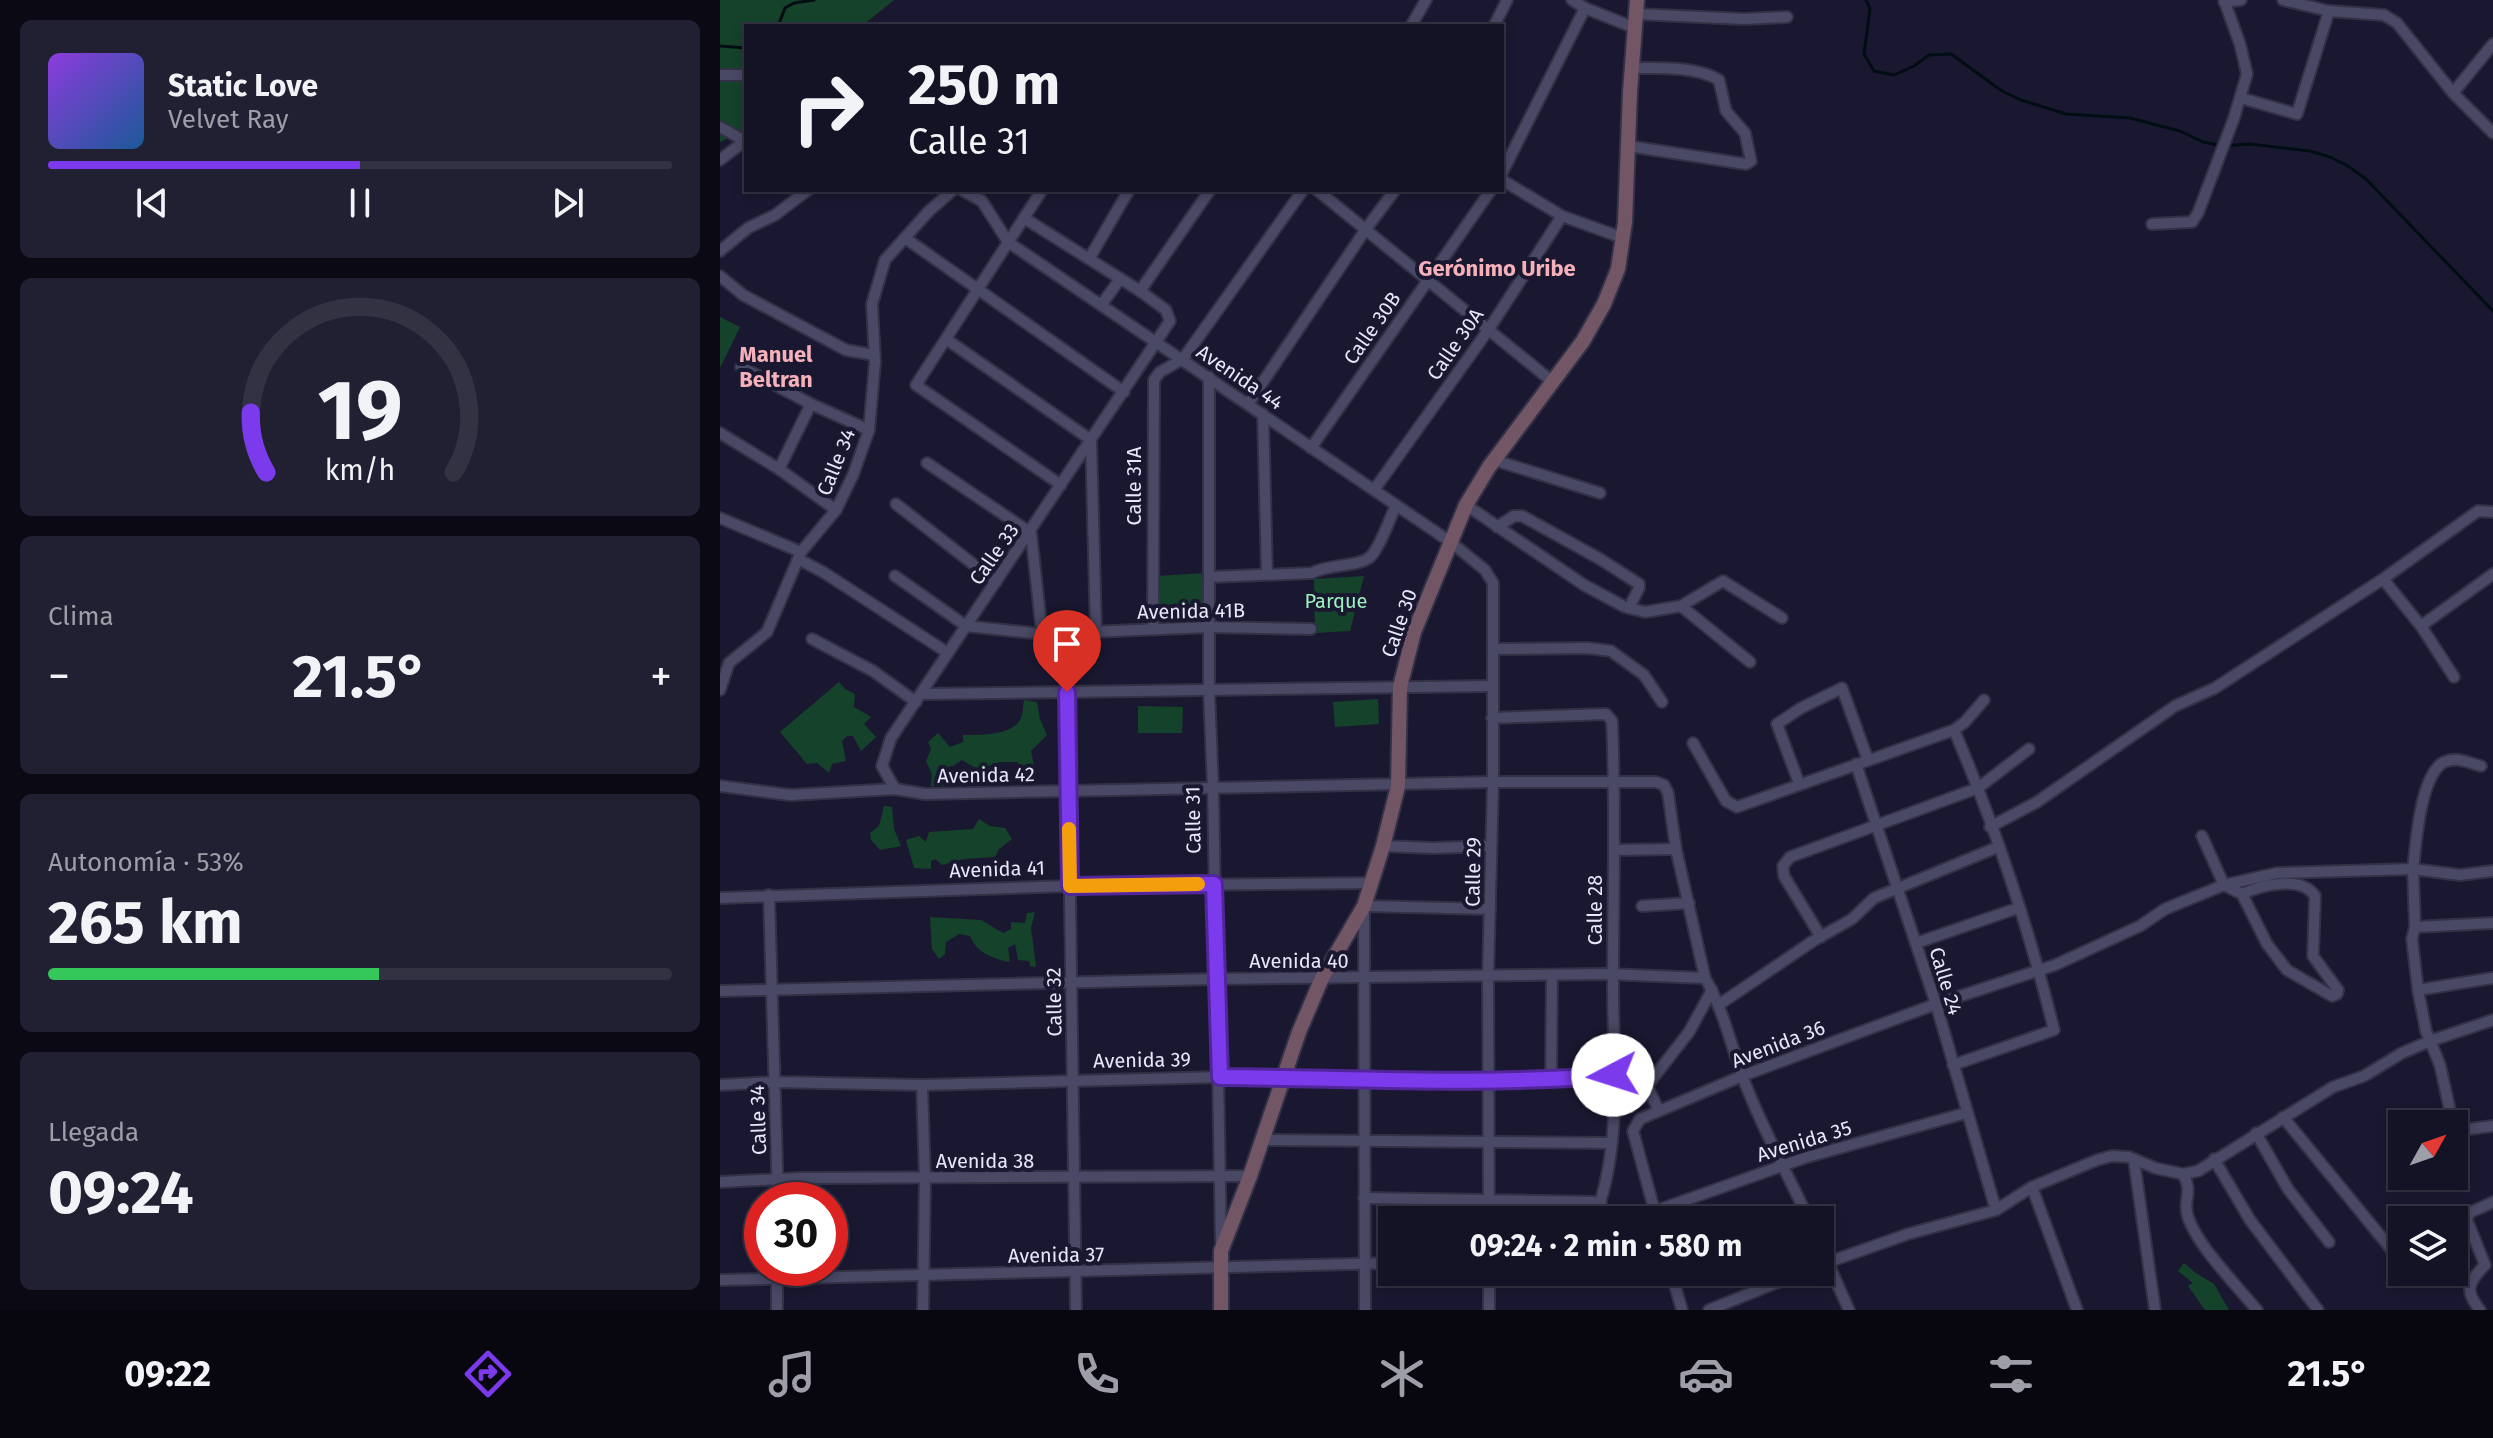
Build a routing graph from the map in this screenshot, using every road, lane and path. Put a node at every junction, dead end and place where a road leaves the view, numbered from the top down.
1 (1426, 0) edge
2 (1507, 0) edge
3 (1572, 0) edge
4 (2241, 0) edge
5 (2283, 0) edge
6 (2224, 1) edge
7 (1585, 8) junction
8 (2329, 11) junction
9 (1636, 14) edge
10 (1787, 17) dead end
11 (1412, 24) edge
12 (1495, 24) edge
13 (2493, 44) edge
14 (2489, 59) edge
15 (1632, 68) junction
16 (720, 75) edge
17 (744, 75) edge
18 (2453, 93) junction
19 (2241, 98) junction
20 (720, 127) edge
21 (2493, 133) edge
22 (744, 139) edge
23 (744, 141) edge
24 (1628, 146) junction
25 (720, 160) edge
26 (1504, 169) edge
27 (1504, 181) edge
28 (805, 192) edge
29 (951, 192) edge
30 (966, 192) edge
31 (1041, 192) edge
32 (1128, 192) edge
33 (1209, 192) edge
34 (1302, 192) edge
35 (1320, 192) edge
36 (1394, 192) edge
37 (1490, 192) edge
38 (1562, 216) junction
39 (1024, 218) junction
40 (2152, 224) dead end
41 (1366, 229) junction
42 (905, 238) junction
43 (1623, 238) junction
44 (1008, 242) junction
45 (720, 251) edge
46 (1089, 259) junction
47 (720, 276) edge
48 (1120, 279) junction
49 (1428, 280) junction
50 (977, 290) junction
51 (1140, 291) junction
52 (1102, 304) junction
53 (1489, 329) junction
54 (946, 339) junction
55 (1157, 342) junction
56 (874, 355) junction
57 (1183, 359) junction
58 (741, 367) dead end
59 (1209, 377) junction
60 (1554, 383) junction
61 (1124, 392) junction
62 (811, 404) junction
63 (1248, 404) junction
64 (1263, 414) junction
65 (869, 430) junction
66 (720, 433) edge
67 (1091, 440) junction
68 (1311, 448) junction
69 (1494, 460) junction
70 (927, 463) dead end
71 (779, 469) junction
72 (1061, 485) junction
73 (1374, 490) junction
74 (1600, 493) dead end
75 (896, 504) dead end
76 (1396, 505) junction
77 (1466, 505) junction
78 (836, 510) junction
79 (2493, 512) edge
80 (720, 518) edge
81 (1497, 527) junction
82 (1031, 533) junction
83 (1452, 543) junction
84 (799, 556) junction
85 (1267, 574) junction
86 (2493, 574) edge
87 (895, 576) dead end
88 (1209, 577) junction
89 (2383, 579) junction
90 (996, 582) junction
91 (1681, 606) junction
92 (1629, 608) junction
93 (1782, 618) dead end
94 (966, 626) junction
95 (2421, 626) junction
96 (1209, 627) junction
97 (1153, 629) junction
98 (1311, 629) dead end
99 (1096, 631) junction
100 (1042, 634) junction
101 (812, 639) dead end
102 (1494, 649) junction
103 (948, 653) junction
104 (720, 655) edge
105 (1750, 662) dead end
106 (729, 663) junction
107 (2454, 677) dead end
108 (1492, 686) junction
109 (1400, 687) junction
110 (720, 690) edge
111 (1067, 692) junction
112 (1209, 692) junction
113 (918, 698) junction
114 (1984, 700) dead end
115 (1662, 702) dead end
116 (1492, 718) junction
117 (1954, 730) junction
118 (1693, 743) dead end
119 (2029, 749) dead end
120 (1868, 760) junction
121 (1856, 764) junction
122 (2481, 766) dead end
123 (1615, 781) junction
124 (1493, 782) junction
125 (1799, 783) junction
126 (720, 786) edge
127 (1398, 786) junction
128 (1213, 787) junction
129 (1978, 788) junction
130 (895, 789) junction
131 (1069, 792) junction
132 (1876, 826) junction
133 (1990, 827) junction
134 (2202, 836) dead end
135 (1383, 846) junction
136 (1491, 846) junction
137 (1998, 847) junction
138 (1676, 849) junction
139 (1614, 850) junction
140 (2413, 869) junction
141 (2493, 871) edge
142 (1370, 883) junction
143 (1214, 884) junction
144 (2224, 885) junction
145 (1070, 886) junction
146 (1897, 889) junction
147 (2242, 894) junction
148 (769, 895) junction
149 (720, 898) edge
150 (1688, 899) junction
151 (1364, 906) junction
152 (1642, 906) dead end
153 (2018, 908) junction
154 (1490, 909) junction
155 (2493, 923) edge
156 (2415, 927) junction
157 (1821, 937) junction
158 (1916, 943) junction
159 (2039, 971) junction
160 (1613, 974) junction
161 (1552, 975) junction
162 (1488, 976) junction
163 (1322, 978) junction
164 (1365, 978) junction
165 (1705, 978) junction
166 (2493, 978) edge
167 (1215, 979) junction
168 (1072, 983) junction
169 (1712, 990) junction
170 (2418, 990) junction
171 (720, 991) edge
172 (772, 991) junction
173 (1720, 1004) junction
174 (1936, 1004) junction
175 (2493, 1020) edge
176 (2430, 1041) junction
177 (1953, 1065) junction
178 (1613, 1075) junction
179 (1742, 1076) junction
180 (1220, 1077) junction
181 (1282, 1078) junction
182 (1364, 1079) junction
183 (1073, 1080) junction
184 (1551, 1080) junction
185 (1488, 1081) junction
186 (775, 1082) junction
187 (720, 1085) edge
188 (922, 1085) junction
189 (1647, 1086) junction
190 (2450, 1110) edge
191 (1659, 1111) junction
192 (1966, 1113) junction
193 (2283, 1117) junction
194 (2493, 1126) edge
195 (2468, 1128) edge
196 (2256, 1133) junction
197 (1263, 1140) junction
198 (1365, 1142) junction
199 (1488, 1143) junction
200 (1612, 1143) junction
201 (2214, 1159) junction
202 (2134, 1160) junction
203 (1781, 1165) junction
204 (2183, 1174) junction
205 (1220, 1175) junction
206 (1250, 1176) junction
207 (1074, 1178) junction
208 (778, 1179) junction
209 (925, 1179) junction
210 (720, 1182) edge
211 (2032, 1187) junction
212 (1364, 1198) junction
213 (1488, 1199) junction
214 (1601, 1202) junction
215 (2493, 1202) edge
216 (1488, 1206) edge
217 (1599, 1206) edge
218 (1653, 1206) edge
219 (1681, 1206) edge
220 (1802, 1206) edge
221 (1996, 1210) junction
222 (2329, 1242) dead end
223 (2388, 1245) edge
224 (1221, 1251) junction
225 (1834, 1260) edge
226 (1364, 1264) junction
227 (1378, 1264) edge
228 (2489, 1264) edge
229 (1221, 1269) junction
230 (1076, 1273) junction
231 (848, 1274) edge
232 (923, 1276) junction
233 (744, 1277) edge
234 (720, 1280) edge
235 (1834, 1282) edge
236 (777, 1286) edge
237 (1489, 1286) edge
238 (1675, 1286) edge
239 (1768, 1286) edge
240 (777, 1310) edge
241 (923, 1310) edge
242 (1076, 1310) edge
243 (1221, 1310) edge
244 (1365, 1310) edge
245 (1489, 1310) edge
246 (1682, 1310) edge
247 (1709, 1310) edge
248 (1849, 1310) edge
249 (2076, 1310) edge
250 (2155, 1310) edge
251 (2257, 1310) edge
252 (2318, 1310) edge
253 (2480, 1310) edge

1 - 11 street
2 - 12 street
3 - 7 street
4 - 6 street
5 - 8 street
6 - 19 street
7 - 9 street
7 - 26 street
8 - 18 street
8 - 19 street
9 - 10 street
9 - 15 main road, Calle 30
13 - 14 street
14 - 18 street
15 - 24 main road, Calle 30
15 - 24 street
16 - 17 street
18 - 21 street
19 - 40 street
20 - 22 street
23 - 25 street
24 - 43 main road, Calle 30
27 - 38 street
28 - 45 street
29 - 42 street, Calle 34
30 - 44 street
31 - 39 street
32 - 46 street
33 - 51 street
34 - 57 street
35 - 41 street
36 - 41 street
37 - 49 street, Calle 30B
38 - 43 street
38 - 53 street, Calle 30A
39 - 44 street
39 - 46 street
41 - 49 street
41 - 63 street
42 - 50 street
42 - 56 street, Calle 34
43 - 60 main road, Calle 30
44 - 50 street
44 - 52 street, Avenida 44
46 - 48 street
47 - 56 street
48 - 51 street
48 - 52 street
49 - 53 street
49 - 68 street, Calle 30B
50 - 54 street
50 - 61 street
51 - 55 street
52 - 55 street, Avenida 44
53 - 60 street
53 - 73 street, Calle 30A
54 - 67 street
54 - 72 street
55 - 57 street, Avenida 44
55 - 61 street, Calle 33
56 - 65 street, Calle 34
57 - 59 street, Avenida 44
57 - 97 street, Calle 31A
58 - 62 street
59 - 63 street, Avenida 44
59 - 88 street, Calle 31
60 - 69 main road, Calle 30
61 - 67 street, Calle 33
62 - 65 street
62 - 71 street
63 - 64 street, Avenida 44
64 - 68 street, Avenida 44
64 - 85 street
65 - 78 street, Calle 34
66 - 71 street
67 - 72 street, Calle 33
67 - 99 street
68 - 73 street, Avenida 44
69 - 74 street
69 - 77 main road, Calle 30
70 - 82 street
71 - 78 street
72 - 82 street, Calle 33
73 - 76 street, Avenida 44
75 - 90 street
76 - 83 street, Avenida 44
76 - 85 street
77 - 81 street
77 - 83 main road, Calle 30
78 - 84 street, Calle 34
79 - 89 street
80 - 84 street
81 - 92 street
81 - 92 street
82 - 90 street, Calle 33
82 - 100 street
83 - 102 street, Calle 29
83 - 109 main road, Calle 30
84 - 103 street
84 - 106 street, Calle 34
85 - 88 street
86 - 95 street
87 - 94 street, Avenida 41B
88 - 96 street, Calle 31
89 - 95 street
89 - 133 street
90 - 94 street, Calle 33
91 - 92 street
91 - 93 street
91 - 105 street
94 - 100 street, Avenida 41B
94 - 103 street, Calle 33
95 - 107 street
96 - 97 street, Avenida 41B
96 - 98 street, Avenida 41B
96 - 112 street, Calle 31
97 - 99 street, Avenida 41B
99 - 100 street, Avenida 41B
101 - 113 street
102 - 108 street, Calle 29
102 - 115 street
103 - 113 street, Calle 33
104 - 106 street
106 - 110 street
108 - 109 street
108 - 116 street, Calle 29
109 - 112 street
109 - 127 main road, Calle 30
111 - 112 street
111 - 113 street
111 - 131 street, Calle 32
112 - 128 street, Calle 31
113 - 130 street, Calle 33
114 - 117 street
116 - 123 street, Calle 28
116 - 124 street, Calle 29
117 - 120 street
117 - 129 street
118 - 125 street
119 - 129 street
120 - 121 street
120 - 125 street
121 - 125 street
121 - 132 street, Calle 24
122 - 140 street
123 - 124 street
123 - 138 street
123 - 139 street, Calle 28
124 - 127 street
124 - 136 street, Calle 29
126 - 130 street, Avenida 42
127 - 128 street, Avenida 42
127 - 135 main road, Calle 30
128 - 131 street, Avenida 42
128 - 143 street, Calle 31
129 - 132 street
129 - 133 street
130 - 131 street, Avenida 42
131 - 145 street, Calle 32
132 - 146 street, Calle 24
132 - 157 street
133 - 137 street
134 - 144 street
135 - 136 street
135 - 142 main road, Calle 30
136 - 154 street, Calle 29
137 - 146 street
137 - 153 street
138 - 139 street
138 - 150 street
139 - 160 street, Calle 28
140 - 141 street, Avenida 36
140 - 144 street, Avenida 36
140 - 156 street
142 - 143 street, Avenida 41
142 - 151 main road, Calle 30
143 - 145 street, Avenida 41
143 - 167 street, Calle 31
144 - 147 street
144 - 159 street, Avenida 36
145 - 148 street, Avenida 41
145 - 168 street, Calle 32
146 - 157 street
146 - 158 street, Calle 24
147 - 147 street
148 - 149 street, Avenida 41
148 - 172 street, Calle 34
150 - 152 street
150 - 165 street
151 - 154 street
151 - 163 main road, Calle 30
151 - 164 street, Calle 30
153 - 158 street
153 - 159 street
154 - 162 street, Calle 29
155 - 156 street
156 - 170 street
157 - 173 street
158 - 174 street, Calle 24
159 - 174 street, Avenida 36
159 - 177 street
160 - 161 street, Avenida 40
160 - 165 street, Avenida 40
160 - 178 street, Calle 28
161 - 162 street, Avenida 40
161 - 184 street
162 - 164 street, Avenida 40
162 - 185 street, Calle 29
163 - 164 street, Avenida 40
163 - 167 street, Avenida 40
163 - 181 main road, Calle 30
164 - 182 street, Calle 30
165 - 169 street
166 - 170 street
167 - 168 street, Avenida 40
167 - 180 street, Calle 31
168 - 172 street, Avenida 40
168 - 183 street, Calle 32
169 - 173 street
169 - 189 street
170 - 176 street
171 - 172 street, Avenida 40
172 - 186 street, Calle 34
173 - 179 street
174 - 177 street, Calle 24
174 - 179 street, Avenida 36
175 - 176 street
176 - 190 street
176 - 193 street
177 - 192 street, Calle 24
178 - 184 street, Avenida 39
178 - 189 street
178 - 200 street, Calle 28
179 - 191 street, Avenida 36
179 - 203 street
180 - 181 street, Avenida 39
180 - 183 street, Avenida 39
180 - 205 street, Calle 31
181 - 182 street, Avenida 39
181 - 197 main road, Calle 30
182 - 185 street, Avenida 39
182 - 198 street, Calle 30
183 - 188 street, Avenida 39
183 - 207 street, Calle 32
184 - 185 street, Avenida 39
185 - 199 street, Calle 29
186 - 187 street, Avenida 39
186 - 188 street, Avenida 39
186 - 208 street, Calle 34
188 - 209 street
189 - 191 street
191 - 218 street, Avenida 36
192 - 203 street, Avenida 35
192 - 221 street, Calle 24
193 - 196 street
193 - 223 street
194 - 195 street
196 - 201 street
196 - 222 street
197 - 198 street
197 - 206 main road, Calle 30
198 - 199 street
198 - 212 street, Calle 30
199 - 200 street
199 - 213 street, Calle 29
200 - 214 street, Calle 28
201 - 204 street
201 - 252 street
202 - 204 street
202 - 211 street
202 - 250 street
203 - 219 street, Avenida 35
203 - 220 street
204 - 251 street
205 - 206 street, Avenida 38
205 - 207 street, Avenida 38
205 - 224 street, Calle 31
206 - 224 main road, Calle 30
207 - 209 street, Avenida 38
207 - 230 street, Calle 32
208 - 209 street, Avenida 38
208 - 210 street, Avenida 38
209 - 232 street
211 - 221 street
211 - 249 street
212 - 213 street
212 - 226 street, Calle 30
213 - 214 street
213 - 216 street, Calle 29
214 - 217 street, Calle 28
215 - 228 street
221 - 225 street
224 - 229 main road, Calle 31
226 - 227 street, Avenida 37
226 - 229 street, Avenida 37
226 - 244 street, Calle 30
228 - 253 street
229 - 230 street, Avenida 37
229 - 243 main road, Calle 31
230 - 232 street, Avenida 37
230 - 242 street, Calle 32
231 - 232 street, Avenida 37
232 - 241 street
233 - 234 street, Avenida 37
235 - 248 street
236 - 240 street
237 - 245 street
238 - 246 street
239 - 247 street

